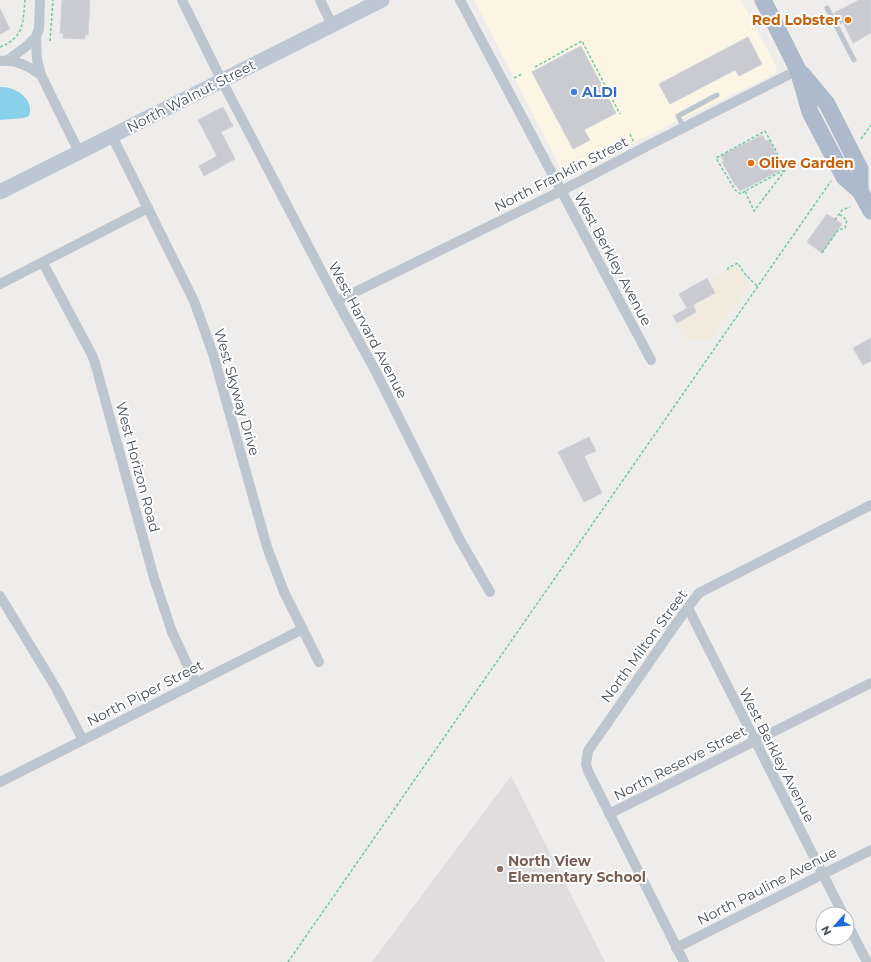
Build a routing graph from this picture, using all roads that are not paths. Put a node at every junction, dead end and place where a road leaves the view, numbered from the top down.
1 (40, 0) edge
2 (182, 0) edge
3 (320, 0) edge
4 (382, 0) edge
5 (460, 0) edge
6 (763, 0) edge
7 (827, 8) dead end
8 (332, 25) junction
9 (36, 37) junction
10 (4, 60) edge
11 (854, 60) dead end
12 (798, 70) junction
13 (41, 75) junction
14 (222, 81) junction
15 (717, 95) dead end
16 (684, 128) junction
17 (112, 136) junction
18 (79, 152) junction
19 (561, 191) junction
20 (0, 192) edge
21 (148, 208) junction
22 (871, 211) edge
23 (42, 263) junction
24 (0, 284) edge
25 (337, 301) junction
26 (651, 360) dead end
27 (871, 505) edge
28 (490, 592) dead end
29 (0, 596) edge
30 (688, 608) junction
31 (303, 629) junction
32 (319, 662) dead end
33 (196, 683) junction
34 (871, 683) edge
35 (83, 740) junction
36 (754, 741) junction
37 (0, 782) edge
38 (609, 814) junction
39 (871, 850) edge
40 (822, 874) junction
41 (838, 906) edge
42 (855, 939) edge
43 (676, 948) junction
44 (684, 962) edge
45 (867, 962) edge

1 - 9 street
2 - 14 street, West Harvard Avenue
3 - 8 street
4 - 8 main road, North Walnut Street
5 - 19 street, West Berkley Avenue
6 - 12 main road
7 - 11 lane
8 - 14 main road, North Walnut Street
9 - 10 street
9 - 13 street
10 - 13 street
12 - 16 street, North Franklin Street
12 - 22 main road
13 - 18 street
14 - 17 main road, North Walnut Street
14 - 25 street, West Harvard Avenue
15 - 16 lane
16 - 19 street, North Franklin Street
17 - 18 main road, North Walnut Street
17 - 21 street, West Skyway Drive
18 - 20 main road, North Walnut Street
19 - 25 street, North Franklin Street
19 - 26 street, West Berkley Avenue
21 - 23 street
21 - 31 street, West Skyway Drive
23 - 24 street
23 - 33 street, West Horizon Road
25 - 28 street, West Harvard Avenue
27 - 30 street, North Milton Street
29 - 35 street
30 - 36 street, West Berkley Avenue
30 - 38 street, North Milton Street
31 - 32 street, West Skyway Drive
31 - 33 street, North Piper Street
33 - 35 street, North Piper Street
34 - 36 street, North Reserve Street
35 - 37 street, North Piper Street
36 - 38 street, North Reserve Street
36 - 40 street, West Berkley Avenue
38 - 43 street
39 - 40 street, North Pauline Avenue
40 - 41 street, West Berkley Avenue
40 - 43 street, North Pauline Avenue
42 - 45 street
43 - 44 street

